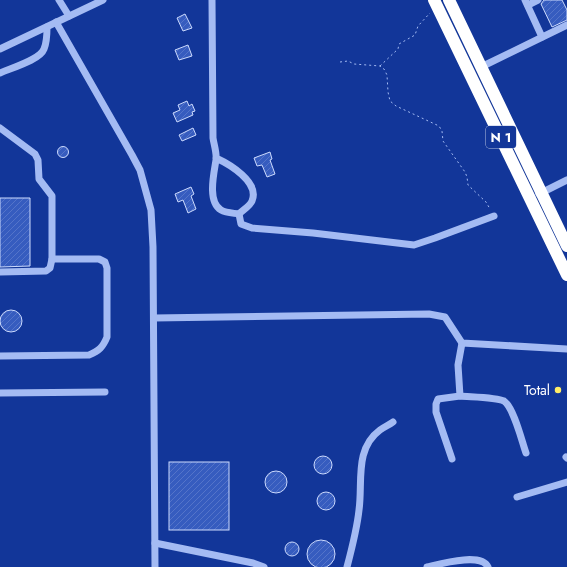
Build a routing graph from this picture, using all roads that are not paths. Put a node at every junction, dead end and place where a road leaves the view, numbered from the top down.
1 (60, 0) edge
2 (103, 0) edge
3 (212, 0) edge
4 (449, 0) edge
5 (538, 0) edge
6 (435, 3) edge
7 (526, 3) edge
8 (69, 16) junction
9 (56, 22) junction
10 (567, 25) edge
11 (47, 26) junction
12 (542, 37) junction
13 (0, 49) edge
14 (480, 67) junction
15 (0, 73) edge
16 (0, 128) edge
17 (216, 158) junction
18 (567, 180) edge
19 (536, 195) junction
20 (239, 214) junction
21 (494, 216) road end
22 (567, 246) edge
23 (52, 259) junction
24 (0, 272) edge
25 (567, 275) edge
26 (154, 318) junction
27 (462, 343) junction
28 (567, 349) edge
29 (0, 356) edge
30 (105, 392) dead end
31 (0, 393) edge
32 (460, 396) junction
33 (393, 422) dead end
34 (526, 454) dead end
35 (452, 459) dead end
36 (567, 482) edge
37 (518, 497) dead end
38 (155, 543) junction
39 (155, 567) edge
40 (264, 567) edge
41 (347, 567) edge
42 (427, 567) edge
43 (488, 567) edge

1 - 8 street
2 - 8 street
3 - 17 street
4 - 14 highway, N 1
5 - 7 street
6 - 19 highway, N 1
7 - 12 street
8 - 9 street
9 - 11 street
9 - 26 street
10 - 12 street
11 - 13 street
11 - 15 street
12 - 14 street
14 - 19 highway, N 1
16 - 23 street
17 - 20 street
17 - 20 street
18 - 19 street
19 - 22 highway, N 1
19 - 25 highway, N 1
20 - 21 street
23 - 24 street
23 - 29 street
26 - 27 street
26 - 38 street
27 - 28 street
27 - 32 street
30 - 31 street
32 - 34 street
32 - 35 street
33 - 41 street
36 - 37 street
38 - 39 street
38 - 40 street
42 - 43 street

